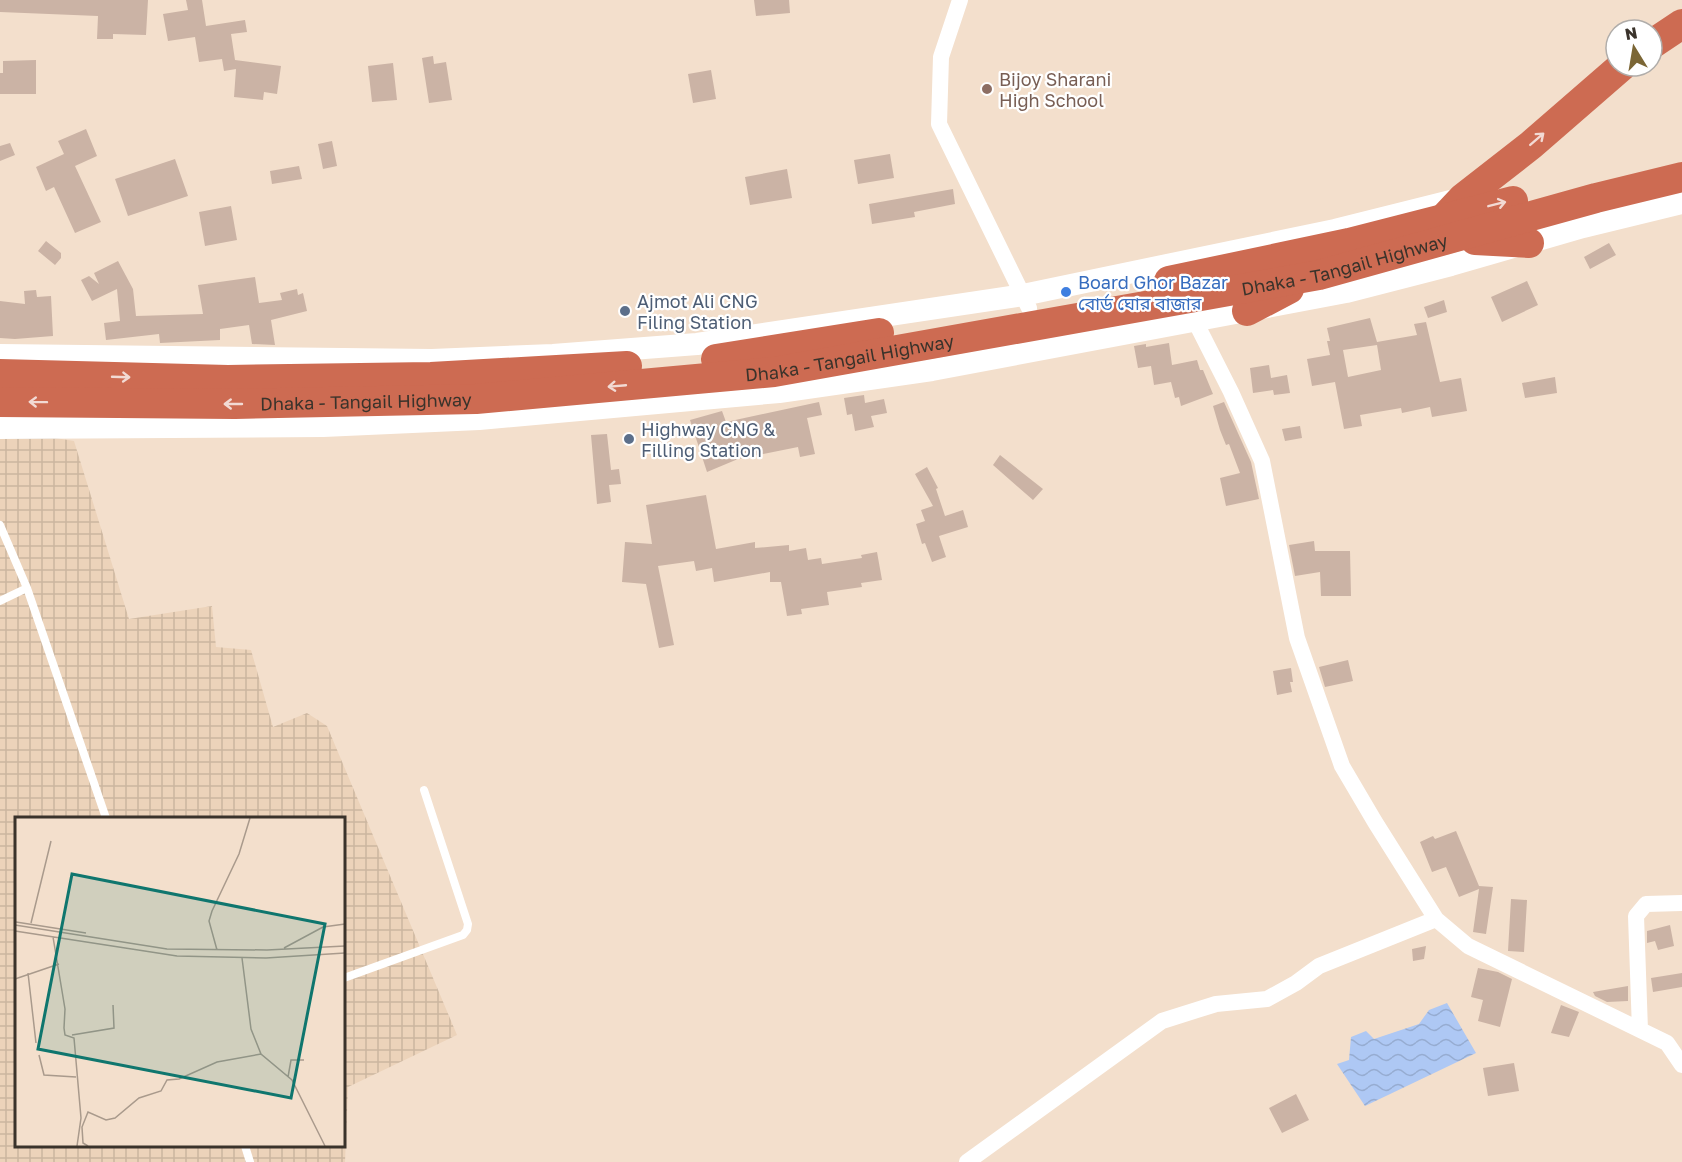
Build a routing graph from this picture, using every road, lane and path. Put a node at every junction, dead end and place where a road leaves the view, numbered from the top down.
1 (960, 0) edge
2 (1682, 24) edge
3 (1664, 36) edge
4 (1608, 78) edge
5 (1682, 158) edge
6 (1682, 177) edge
7 (1682, 203) edge
8 (1452, 218) junction
9 (1529, 243) junction
10 (1319, 275) junction
11 (1026, 301) junction
12 (1247, 311) junction
13 (1195, 321) junction
14 (0, 355) edge
15 (431, 369) junction
16 (0, 374) edge
17 (777, 382) junction
18 (0, 402) edge
19 (478, 409) junction
20 (0, 428) edge
21 (0, 525) edge
22 (27, 588) junction
23 (0, 601) edge
24 (424, 790) dead end
25 (105, 817) edge
26 (1682, 903) edge
27 (1436, 920) junction
28 (345, 978) edge
29 (1640, 1030) junction
30 (1682, 1065) edge
31 (245, 1147) edge
32 (250, 1162) edge
33 (967, 1162) edge

1 - 11 street
2 - 3 highway
8 -> 4 highway
8 -> 5 highway, Dhaka - Tangail Highway
6 - 8 highway, Dhaka - Tangail Highway
7 - 9 main road
8 - 9 highway
8 - 10 highway, Dhaka - Tangail Highway
8 - 11 highway, Dhaka - Tangail Highway
9 - 12 main road
10 - 12 highway
10 - 17 highway, Dhaka - Tangail Highway
11 - 15 highway, Dhaka - Tangail Highway
12 - 13 main road
13 - 17 main road
13 - 27 street
14 - 15 main road
16 -> 15 highway, Dhaka - Tangail Highway
17 - 19 highway, Dhaka - Tangail Highway
19 -> 18 highway, Dhaka - Tangail Highway
19 - 20 main road
21 - 22 lane
22 - 23 lane
22 - 25 lane
24 - 28 lane
26 - 29 street
27 - 29 street
27 - 33 street
29 - 30 street
31 - 32 lane

